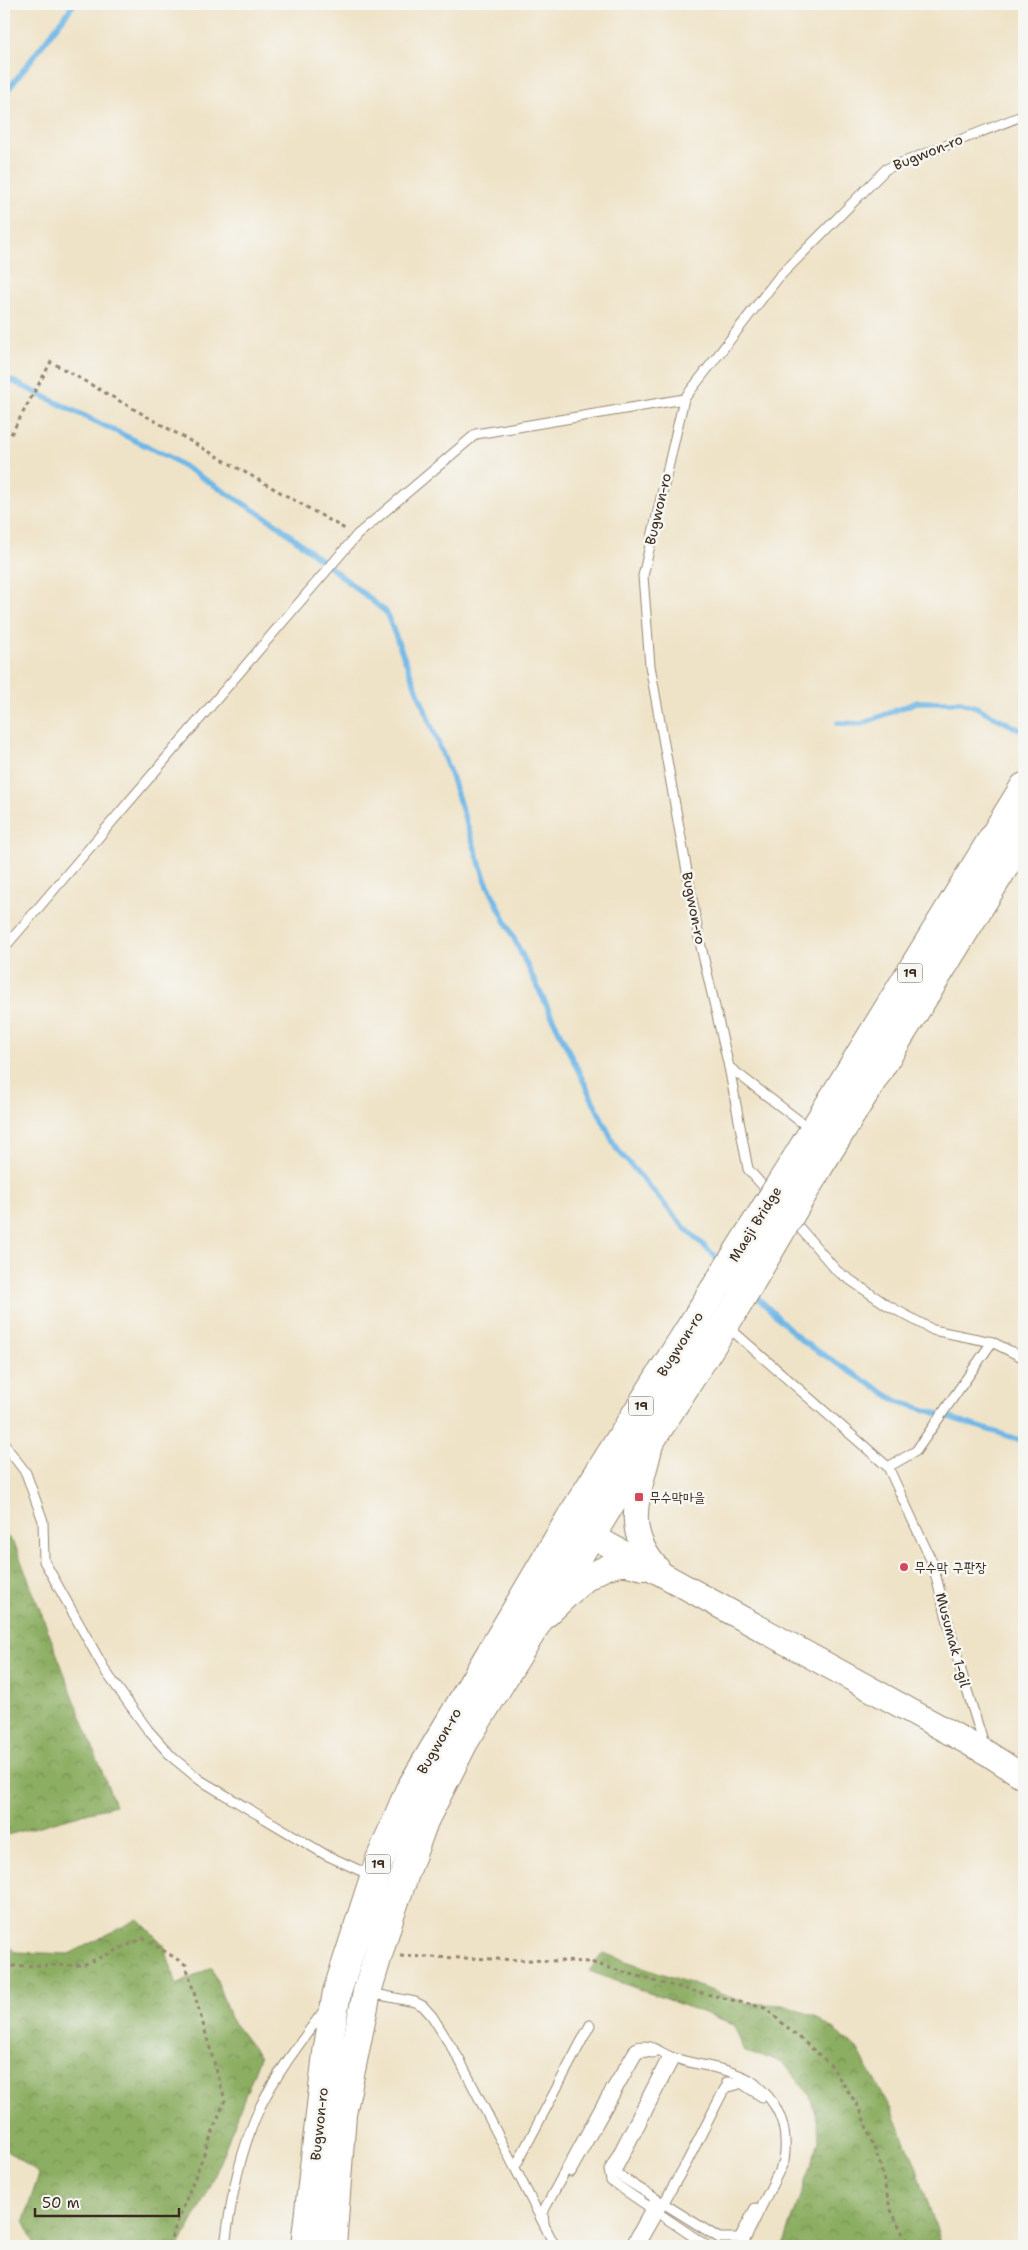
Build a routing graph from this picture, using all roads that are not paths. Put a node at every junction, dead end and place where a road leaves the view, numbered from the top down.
1 (1024, 115) edge
2 (684, 399) junction
3 (1024, 787) edge
4 (1024, 835) edge
5 (4, 948) edge
6 (730, 1067) junction
7 (823, 1138) junction
8 (805, 1166) junction
9 (714, 1290) joint
10 (732, 1314) junction
11 (992, 1342) junction
12 (1024, 1358) edge
13 (652, 1439) junction
14 (4, 1444) edge
15 (888, 1467) junction
16 (568, 1522) junction
17 (592, 1536) junction
18 (661, 1572) junction
19 (541, 1621) junction
20 (987, 1753) junction
21 (1024, 1777) edge
22 (374, 1876) junction
23 (337, 1992) junction
24 (367, 1992) junction
25 (590, 2025) dead end
26 (670, 2061) junction
27 (751, 2080) junction
28 (727, 2082) dead end
29 (742, 2083) junction
30 (515, 2167) junction
31 (657, 2206) junction
32 (544, 2223) junction
33 (225, 2246) edge
34 (306, 2246) edge
35 (332, 2246) edge
36 (555, 2246) edge
37 (630, 2246) edge
38 (639, 2246) edge
39 (707, 2246) edge
40 (742, 2246) edge

1 - 2 lane, Bugwon-ro
2 - 5 lane
2 - 6 lane, Bugwon-ro
3 - 7 main road, 19
4 - 7 main road, 19
6 - 7 lane
6 - 11 lane, Bugwon-ro
7 - 8 main road, 19
8 - 9 main road, Maeji Bridge / 19, bridge
8 - 10 main road, Maeji Bridge / 19, bridge
9 - 16 main road, Bugwon-ro / 19
10 - 13 main road, Bugwon-ro / 19
10 - 15 lane, Musumak 1-gil
11 - 12 lane, Bugwon-ro
11 - 15 lane
13 - 17 main road, Bugwon-ro / 19
13 - 18 street
14 - 22 lane
15 - 20 lane, Musumak 1-gil
16 - 17 street
16 - 22 main road, Bugwon-ro / 19
17 - 18 street
17 - 19 main road, Bugwon-ro / 19
18 - 19 street
18 - 20 street
19 - 24 main road, Bugwon-ro / 19
20 - 21 street
22 - 23 main road, Bugwon-ro / 19
23 - 33 lane
23 - 34 main road, Bugwon-ro / 19
24 - 30 lane
24 - 35 main road, Bugwon-ro / 19
25 - 30 lane
26 - 27 lane
26 - 31 lane
26 - 32 lane
27 - 32 lane
27 - 40 lane
28 - 29 lane
29 - 31 lane
29 - 31 lane
30 - 32 lane
31 - 37 lane
31 - 38 lane
31 - 39 lane
32 - 36 lane

